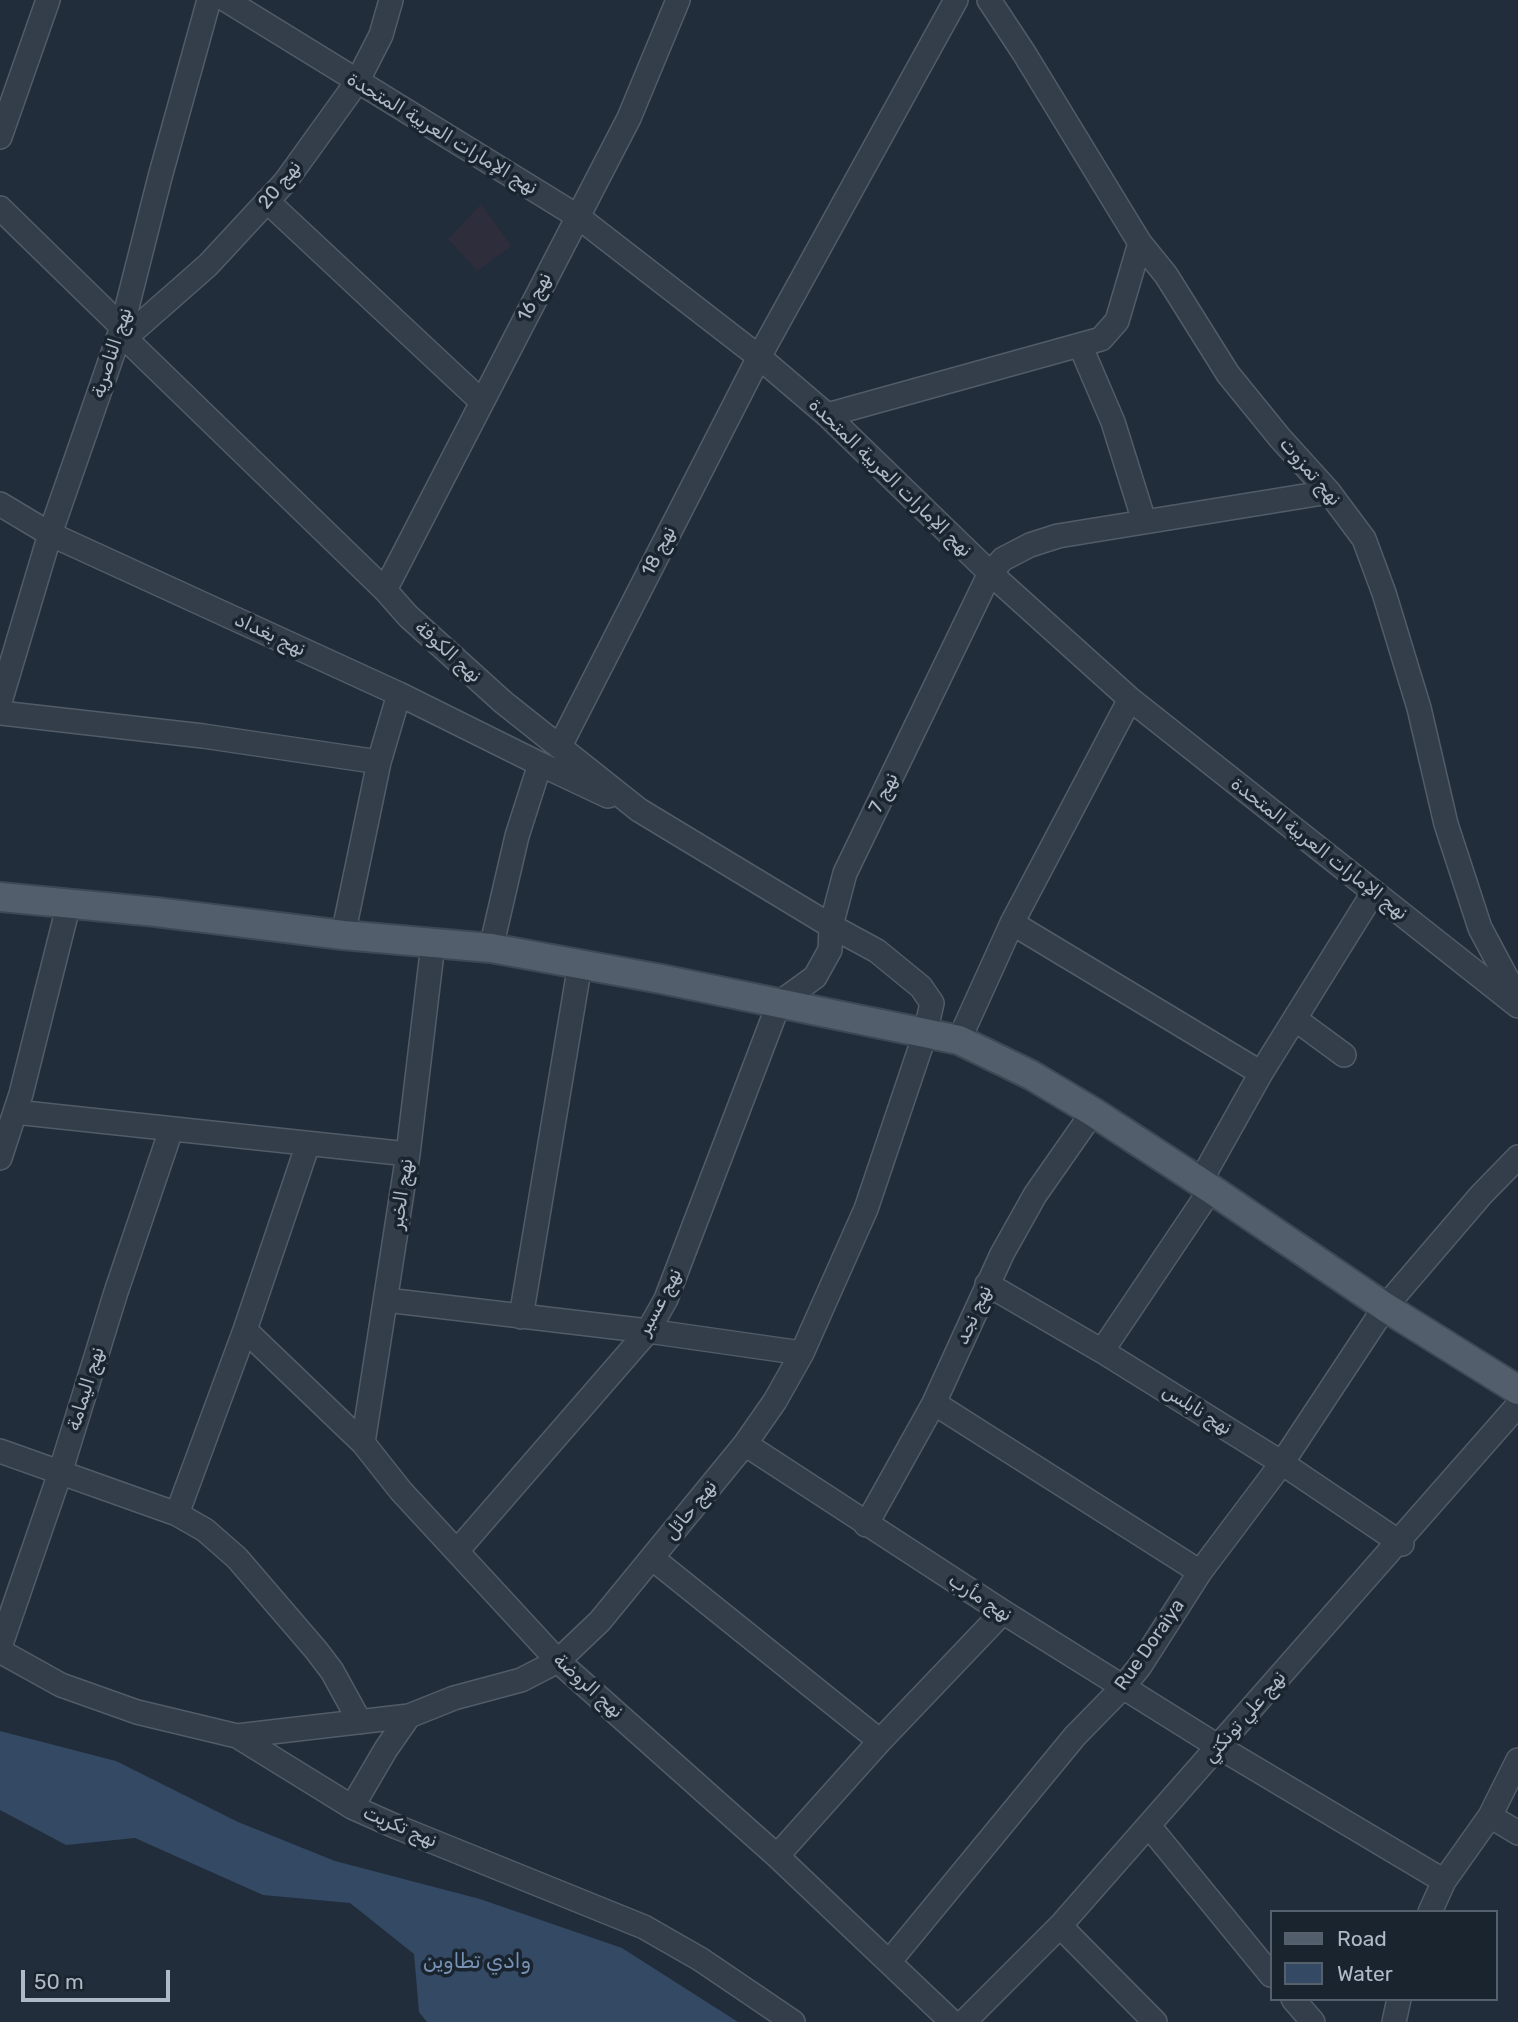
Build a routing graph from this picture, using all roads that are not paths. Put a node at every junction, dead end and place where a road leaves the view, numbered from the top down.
1 (48, 0) edge
2 (209, 0) edge
3 (226, 0) edge
4 (391, 0) edge
5 (678, 0) edge
6 (956, 0) edge
7 (989, 0) edge
8 (357, 82) junction
9 (0, 137) edge
10 (267, 201) junction
11 (0, 208) edge
12 (578, 216) junction
13 (1140, 243) junction
14 (123, 332) junction
15 (1080, 345) junction
16 (759, 356) junction
17 (481, 401) junction
18 (827, 415) junction
19 (1329, 492) junction
20 (0, 505) edge
21 (1144, 521) junction
22 (50, 534) junction
23 (989, 573) junction
24 (384, 590) junction
25 (398, 694) junction
26 (1130, 699) junction
27 (0, 702) edge
28 (0, 713) edge
29 (559, 746) junction
30 (379, 762) junction
31 (540, 764) junction
32 (639, 810) junction
33 (1374, 893) junction
34 (0, 897) edge
35 (69, 903) junction
36 (1013, 923) junction
37 (831, 926) junction
38 (343, 935) junction
39 (433, 944) junction
40 (491, 948) junction
41 (580, 964) junction
42 (1518, 999) edge
43 (779, 1003) junction
44 (1518, 1006) edge
45 (1295, 1019) junction
46 (925, 1034) junction
47 (959, 1040) junction
48 (1345, 1055) dead end
49 (1261, 1073) junction
50 (12, 1100) edge
51 (1093, 1112) junction
52 (171, 1130) junction
53 (308, 1144) junction
54 (408, 1154) junction
55 (1518, 1157) edge
56 (0, 1158) edge
57 (1205, 1185) junction
58 (987, 1284) junction
59 (386, 1300) junction
60 (1385, 1307) junction
61 (521, 1317) junction
62 (245, 1331) junction
63 (648, 1331) junction
64 (1102, 1351) junction
65 (802, 1353) junction
66 (1518, 1390) edge
67 (934, 1403) junction
68 (1518, 1405) edge
69 (363, 1443) junction
70 (745, 1444) junction
71 (0, 1451) edge
72 (1282, 1463) junction
73 (60, 1473) junction
74 (177, 1514) junction
75 (866, 1525) junction
76 (1400, 1543) junction
77 (457, 1551) junction
78 (652, 1558) junction
79 (1200, 1572) junction
80 (1003, 1612) junction
81 (0, 1649) edge
82 (558, 1661) junction
83 (1123, 1687) junction
84 (409, 1716) junction
85 (360, 1721) junction
86 (237, 1736) junction
87 (880, 1741) junction
88 (1219, 1747) junction
89 (1518, 1760) edge
90 (352, 1807) junction
91 (1490, 1816) junction
92 (1149, 1826) junction
93 (1518, 1833) edge
94 (777, 1856) junction
95 (1444, 1881) junction
96 (1431, 1910) edge
97 (1060, 1926) junction
98 (889, 1962) junction
99 (1270, 1974) edge
100 (1295, 2001) edge
101 (1399, 2001) edge
102 (793, 2022) edge
103 (952, 2022) edge
104 (964, 2022) edge
105 (1155, 2022) edge
106 (1313, 2022) edge
107 (1394, 2022) edge

1 - 9 street
2 - 14 street, نهج الناصرية
3 - 8 street, نهج الإمارات العربية المتحدة
4 - 8 street, نهج 20
5 - 12 street, نهج 16
6 - 16 street, نهج 18
7 - 13 street, نهج تمزوت
8 - 10 street, نهج 20
8 - 12 street, نهج الإمارات العربية المتحدة
10 - 14 street, نهج 20
10 - 17 street
11 - 14 street, نهج الكوفة
12 - 16 street, نهج الإمارات العربية المتحدة
12 - 17 street, نهج 16
13 - 15 street
13 - 19 street, نهج تمزوت
14 - 22 street, نهج الناصرية
14 - 24 street, نهج الكوفة
15 - 18 street
15 - 21 street
16 - 18 street, نهج الإمارات العربية المتحدة
16 - 29 street, نهج 18
17 - 24 street, نهج 16
18 - 23 street, نهج الإمارات العربية المتحدة
19 - 21 street
19 - 42 street, نهج تمزوت
20 - 22 street, نهج بغداد
21 - 23 street
22 - 25 street, نهج بغداد
22 - 27 street, نهج الناصرية
23 - 26 street, نهج الإمارات العربية المتحدة
23 - 37 street, نهج 7
24 - 29 street, نهج الكوفة
25 - 30 street
25 - 31 street, نهج بغداد
26 - 33 street, نهج الإمارات العربية المتحدة
26 - 36 street
28 - 30 street
29 - 32 street, نهج الكوفة
30 - 38 street
31 - 32 street, نهج بغداد
31 - 40 street
32 - 37 street, نهج الكوفة
33 - 44 street, نهج الإمارات العربية المتحدة
33 - 45 street
34 - 35 main road
35 - 38 main road
35 - 50 street
36 - 47 street
36 - 49 street
37 - 43 street, نهج 7
37 - 46 street, نهج الكوفة
38 - 39 main road
39 - 40 main road
39 - 54 street, نهج الخبر
40 - 41 main road
41 - 43 main road
41 - 61 street
43 - 46 main road
43 - 63 street, نهج عسير
45 - 48 street
45 - 49 street
46 - 47 main road
46 - 65 street, نهج حائل
47 - 51 main road
49 - 57 street
50 - 52 street
50 - 56 street
51 - 57 main road
51 - 58 street, نهج نجد
52 - 53 street
52 - 73 street, نهج اليمامة
53 - 54 street
53 - 62 street
54 - 59 street, نهج الخبر
55 - 60 street, Rue Doraiya
57 - 60 main road
57 - 64 street
58 - 64 street, نهج نابلس
58 - 67 street, نهج نجد
59 - 61 street
59 - 69 street, نهج الخبر
60 - 66 main road
60 - 72 street, Rue Doraiya
61 - 63 street
62 - 69 street, نهج الروضة
62 - 74 street
63 - 65 street
63 - 77 street, نهج عسير
64 - 72 street, نهج نابلس
65 - 70 street, نهج حائل
67 - 75 street, نهج نجد
67 - 79 street
68 - 76 street, نهج علي تونكتي
69 - 77 street, نهج الروضة
70 - 75 street, نهج مأرب
70 - 78 street, نهج حائل
71 - 73 street
72 - 76 street, نهج نابلس
72 - 79 street, Rue Doraiya
73 - 74 street
73 - 81 street, نهج اليمامة
74 - 85 street
75 - 80 street, نهج مأرب
76 - 88 street, نهج علي تونكتي
77 - 82 street, نهج الروضة
78 - 82 street, نهج حائل
78 - 87 street
79 - 83 street, Rue Doraiya
80 - 83 street, نهج مأرب
80 - 87 street
81 - 86 street, نهج تكريت
82 - 84 street, نهج حائل
82 - 94 street, نهج الروضة
83 - 88 street, نهج مأرب
83 - 98 street, Rue Doraiya
84 - 85 street, نهج حائل
84 - 90 street
85 - 86 street, نهج حائل
86 - 90 street, نهج تكريت
87 - 94 street
88 - 92 street, نهج علي تونكتي
88 - 95 street, نهج مأرب
89 - 91 street
90 - 102 street, نهج تكريت
91 - 93 street
91 - 95 street
92 - 97 street, نهج علي تونكتي
92 - 99 street
94 - 98 street, نهج الروضة
95 - 96 street
97 - 104 street, نهج علي تونكتي
97 - 105 street
98 - 103 street, نهج الروضة
100 - 106 street
101 - 107 street

